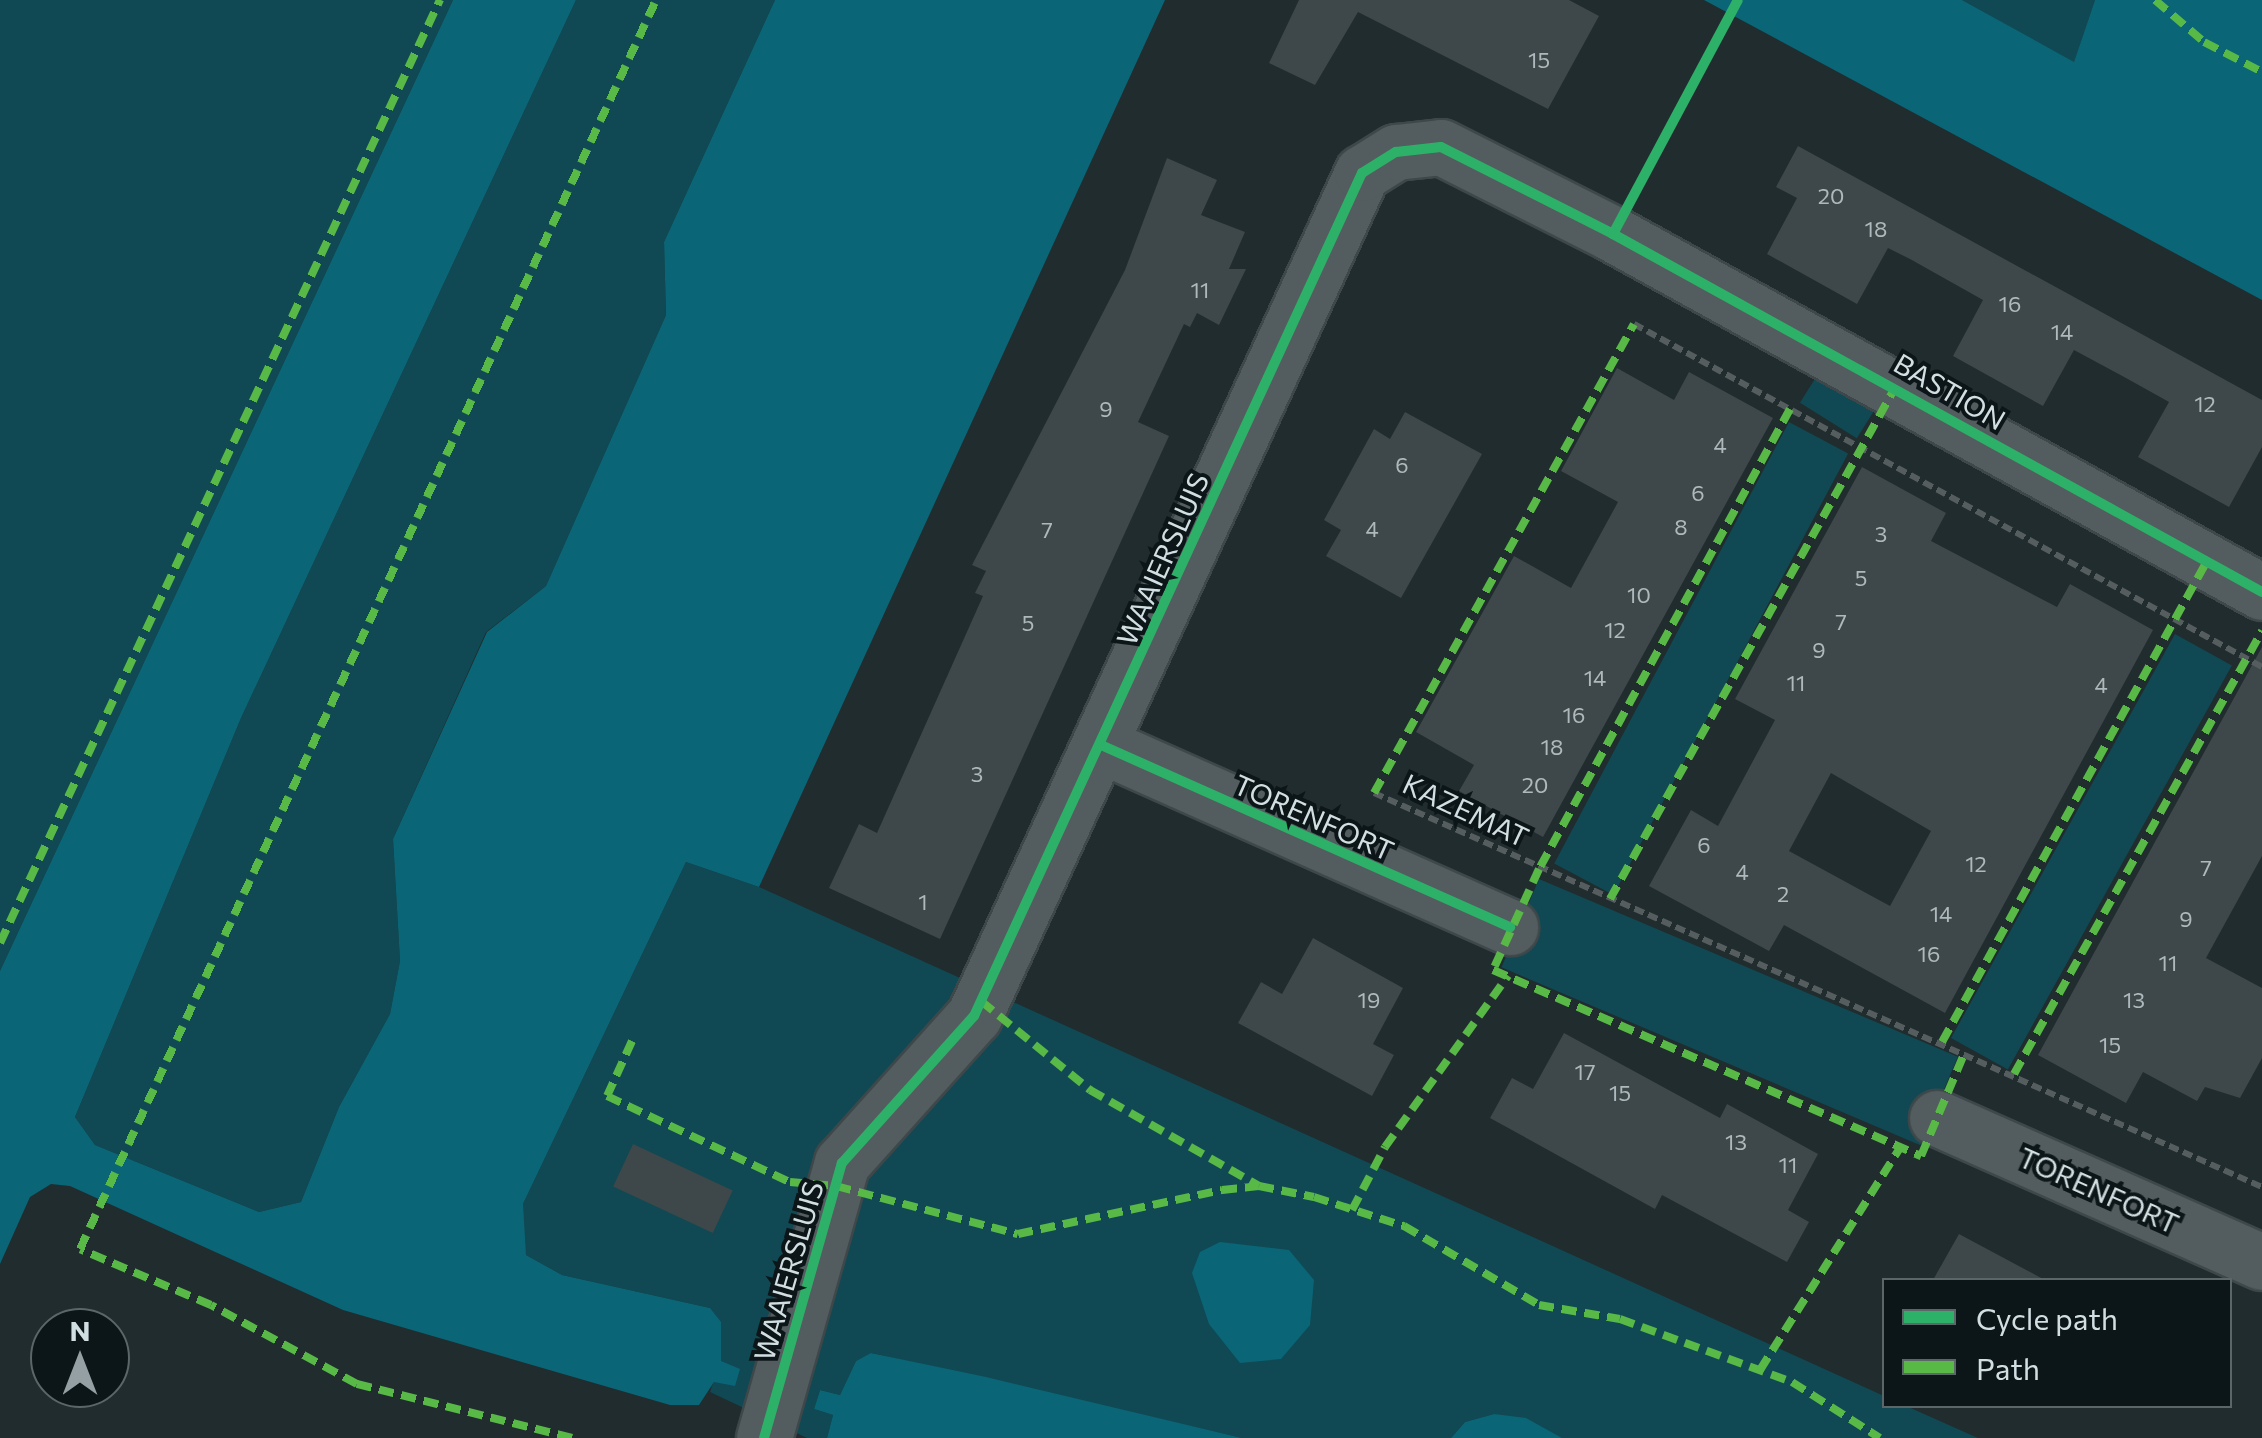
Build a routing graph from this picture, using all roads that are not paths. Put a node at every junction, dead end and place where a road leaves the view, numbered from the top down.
1 (1613, 234) joint
2 (2262, 592) edge
3 (1102, 745) junction
4 (1510, 928) dead end
5 (1937, 1118) dead end
6 (2262, 1262) edge
7 (764, 1438) edge

1 - 2 street, BASTION
1 - 3 street, WAAIERSLUIS
3 - 4 street, TORENFORT
3 - 7 street, WAAIERSLUIS
5 - 6 street, TORENFORT

